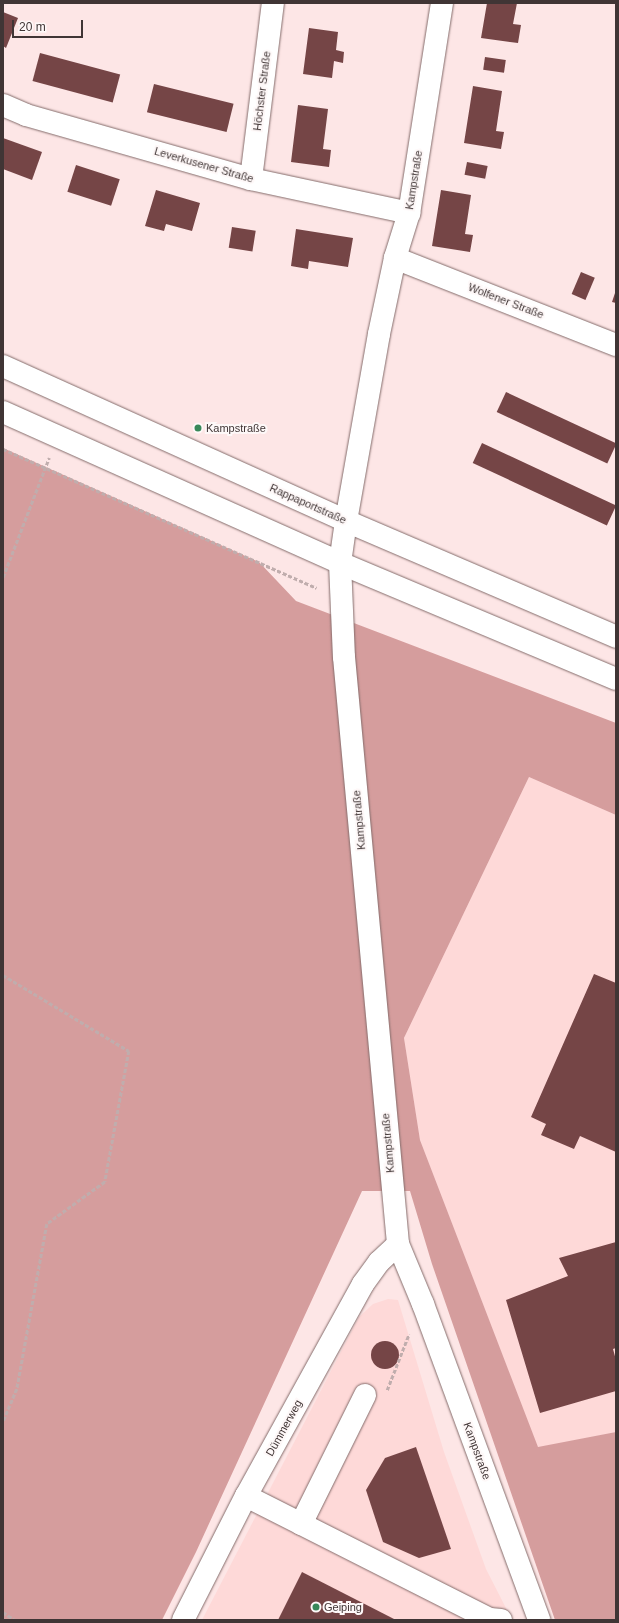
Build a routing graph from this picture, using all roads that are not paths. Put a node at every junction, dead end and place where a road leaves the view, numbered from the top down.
1 (273, 3) edge
2 (442, 3) edge
3 (3, 105) edge
4 (252, 179) junction
5 (409, 213) junction
6 (395, 258) junction
7 (616, 345) edge
8 (3, 366) edge
9 (3, 412) edge
10 (346, 521) junction
11 (340, 562) junction
12 (616, 637) edge
13 (616, 679) edge
14 (398, 1244) junction
15 (366, 1396) road end
16 (246, 1496) junction
17 (301, 1524) junction
18 (183, 1620) edge
19 (501, 1620) edge
20 (539, 1620) edge

1 - 4 street, Höchster Straße
2 - 5 street, Kampstraße
3 - 4 street, Leverkusener Straße
4 - 5 street, Leverkusener Straße
5 - 6 street, Kampstraße
6 - 7 street, Wolfener Straße
6 - 10 street, Kampstraße
8 - 10 street, Rappaportstraße
9 - 11 street
10 - 11 street, Kampstraße
10 - 12 street, Rappaportstraße
11 - 13 street
11 - 14 street, Kampstraße
14 - 16 street, Dümmerweg
14 - 20 street, Kampstraße
15 - 17 street
16 - 17 street
16 - 18 street, Dümmerweg
17 - 19 street

